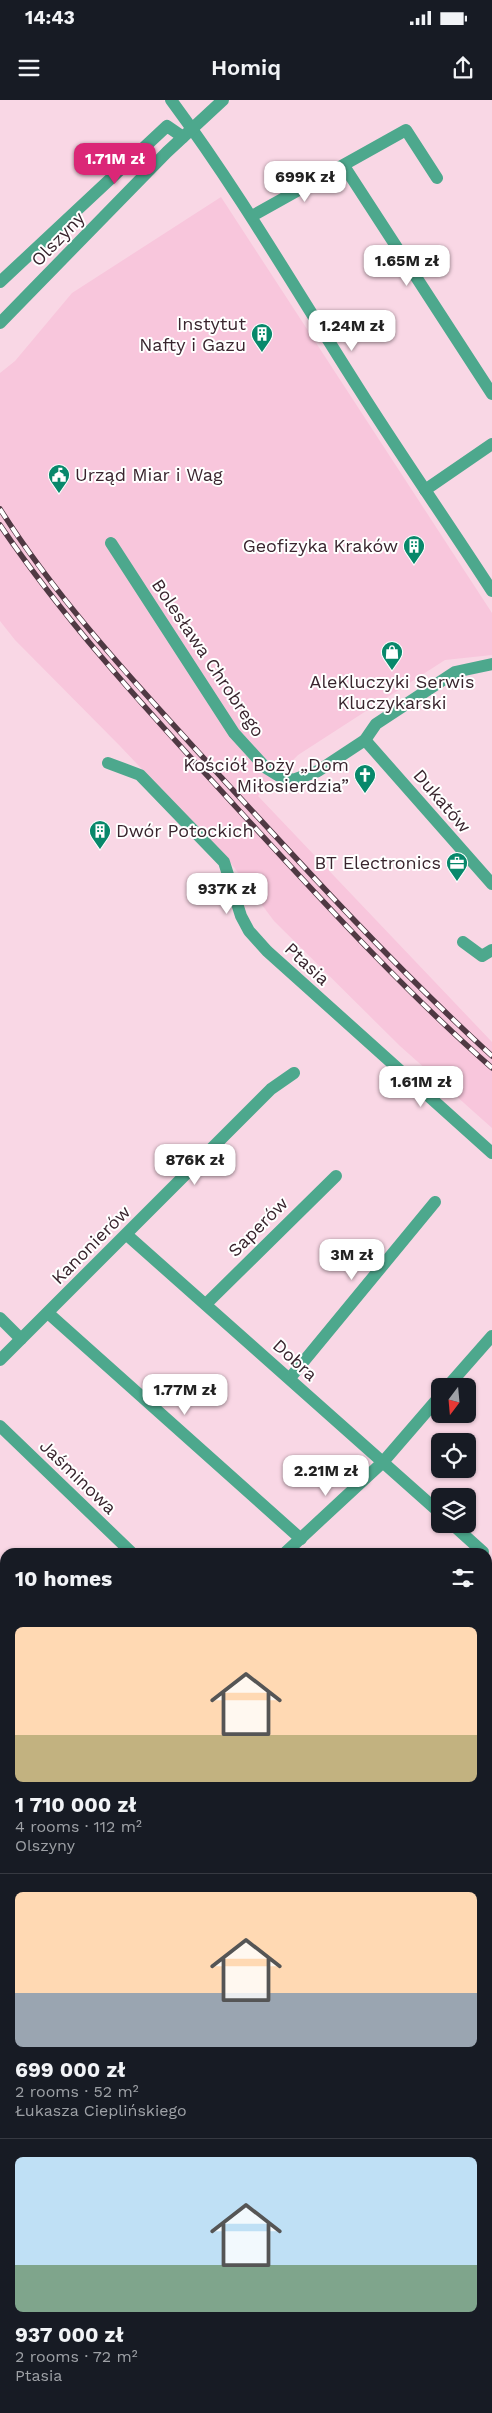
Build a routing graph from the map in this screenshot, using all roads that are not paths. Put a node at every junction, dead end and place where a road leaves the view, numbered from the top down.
1 (171, 100) edge
2 (223, 100) edge
3 (188, 132) junction
4 (344, 166) junction
5 (437, 178) dead end
6 (252, 216) junction
7 (0, 282) edge
8 (0, 323) edge
9 (492, 394) edge
10 (492, 444) edge
11 (425, 490) junction
12 (111, 543) dead end
13 (492, 591) edge
14 (492, 664) edge
15 (365, 740) junction
16 (108, 762) dead end
17 (492, 884) edge
18 (463, 942) dead end
19 (492, 950) edge
20 (294, 1073) dead end
21 (492, 1153) edge
22 (336, 1176) dead end
23 (435, 1202) dead end
24 (126, 1235) junction
25 (206, 1304) junction
26 (48, 1313) junction
27 (0, 1318) edge
28 (492, 1336) edge
29 (21, 1339) junction
30 (0, 1360) edge
31 (290, 1378) junction
32 (455, 1378) edge
33 (431, 1406) edge
34 (0, 1426) edge
35 (383, 1462) junction
36 (431, 1504) edge
37 (462, 1533) edge
38 (301, 1539) junction
39 (127, 1548) edge
40 (291, 1548) edge
41 (479, 1548) edge

1 - 3 street
2 - 3 street, Olszyny
3 - 6 street
3 - 7 street, Olszyny
3 - 8 street, Olszyny
4 - 5 street
4 - 6 street
4 - 9 street
6 - 11 street
10 - 11 street
11 - 13 street
12 - 15 street, Bolesława Chrobrego
14 - 15 street, Bolesława Chrobrego
15 - 17 street, Dukatów
16 - 21 street, Ptasia
18 - 19 street
20 - 24 street, Kanonierów
22 - 25 street, Saperów
23 - 31 street
24 - 25 street, Dobra
24 - 26 street, Kanonierów
25 - 31 street, Dobra
26 - 29 street, Kanonierów
26 - 38 street
27 - 29 street
28 - 32 street
29 - 30 street, Kanonierów
31 - 35 street, Dobra
33 - 35 street
34 - 39 street, Jaśminowa
35 - 36 street, Dobra
35 - 38 street
37 - 41 street
38 - 40 street

